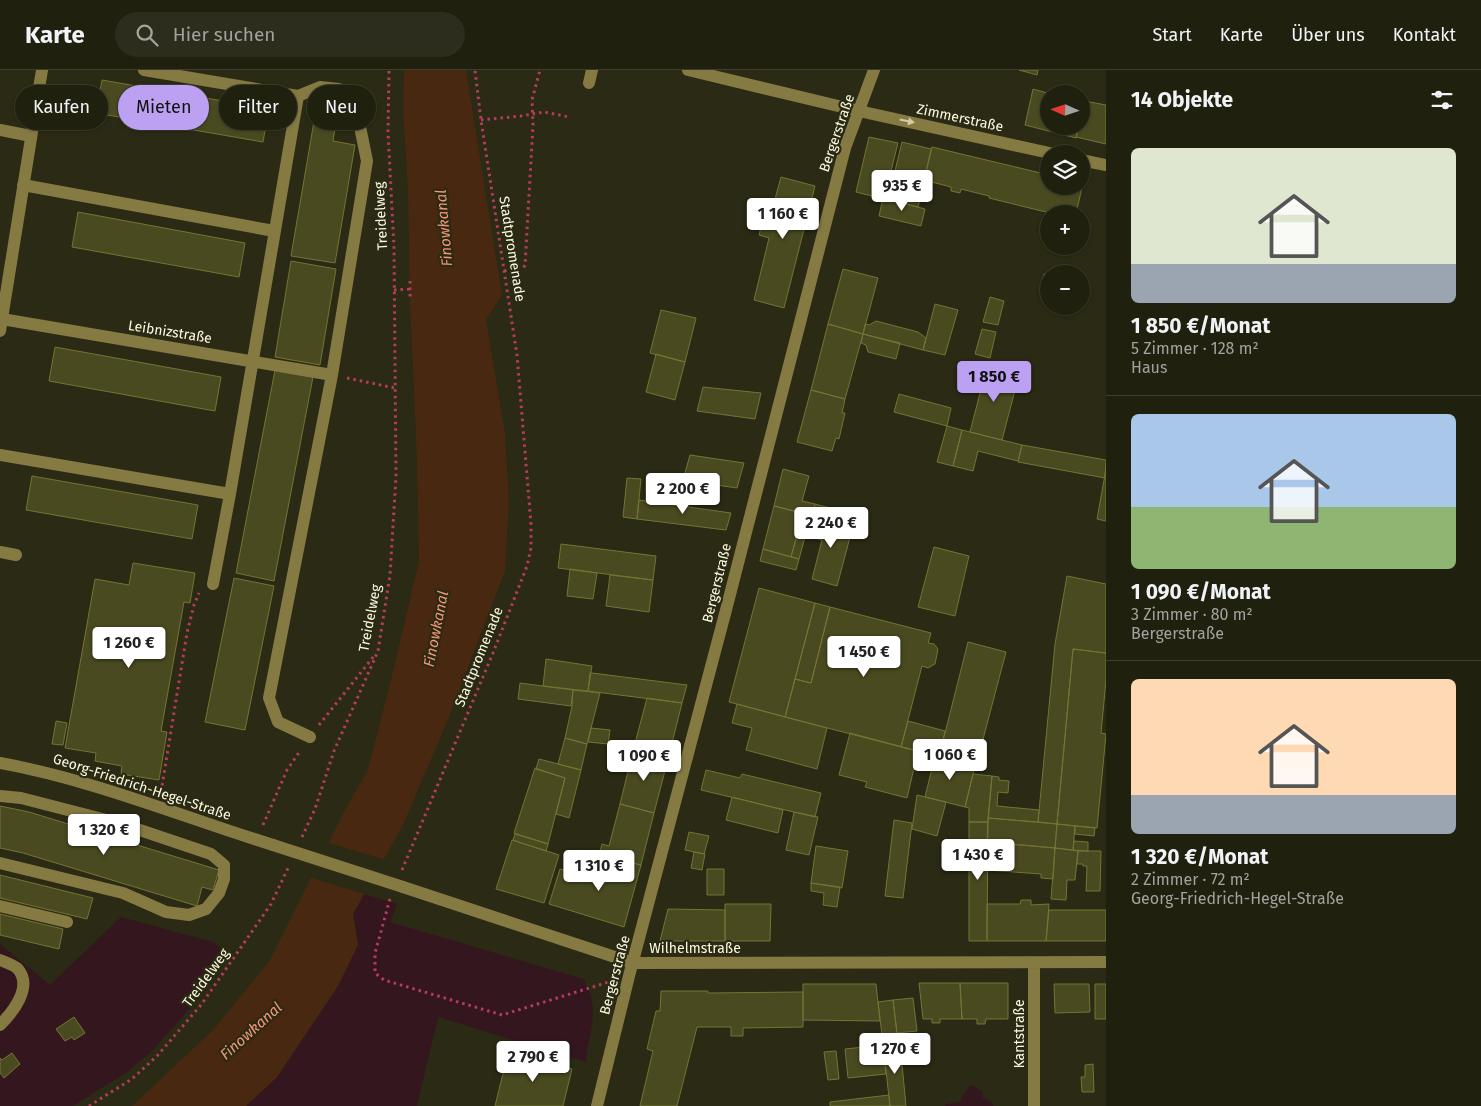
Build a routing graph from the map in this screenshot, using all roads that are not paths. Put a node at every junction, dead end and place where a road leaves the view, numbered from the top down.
1 (42, 70) edge
2 (144, 70) edge
3 (592, 70) edge
4 (688, 70) edge
5 (874, 70) edge
6 (589, 83) dead end
7 (298, 96) junction
8 (859, 111) junction
9 (0, 130) edge
10 (31, 136) junction
11 (1040, 151) edge
12 (1090, 162) edge
13 (1106, 165) edge
14 (23, 185) junction
15 (274, 231) junction
16 (4, 279) edge
17 (1, 325) edge
18 (252, 360) junction
19 (332, 375) junction
20 (0, 455) edge
21 (230, 494) junction
22 (0, 552) edge
23 (16, 555) dead end
24 (207, 586) road end
25 (310, 736) dead end
26 (0, 763) edge
27 (0, 796) edge
28 (273, 845) joint
29 (0, 864) edge
30 (0, 906) edge
31 (67, 922) dead end
32 (0, 960) edge
33 (1106, 962) edge
34 (633, 963) junction
35 (1034, 963) junction
36 (0, 1025) edge
37 (598, 1106) edge
38 (1034, 1106) edge

1 - 10 street, Leibnizstraße
2 - 7 street
3 - 6 street
4 - 8 street, Zimmerstraße
5 - 8 street, Bergerstraße
7 - 15 street
7 - 19 street
8 -> 11 street, Zimmerstraße
8 - 34 street, Bergerstraße
9 - 10 street
10 - 14 street, Leibnizstraße
12 - 13 street
14 - 15 street
14 - 16 street, Leibnizstraße
15 - 18 street
16 - 17 street, Leibnizstraße
17 - 18 street, Leibnizstraße
18 - 19 street, Leibnizstraße
18 - 21 street
19 - 25 street
20 - 21 street
21 - 24 street
22 - 23 street
26 - 28 street, Georg-Friedrich-Hegel-Straße
27 - 29 street
28 - 34 street, Wilhelmstraße, bridge
30 - 31 street
32 - 36 street
33 - 35 street, Wilhelmstraße
34 - 35 street, Wilhelmstraße
34 - 37 street, Bergerstraße
35 - 38 street, Kantstraße

